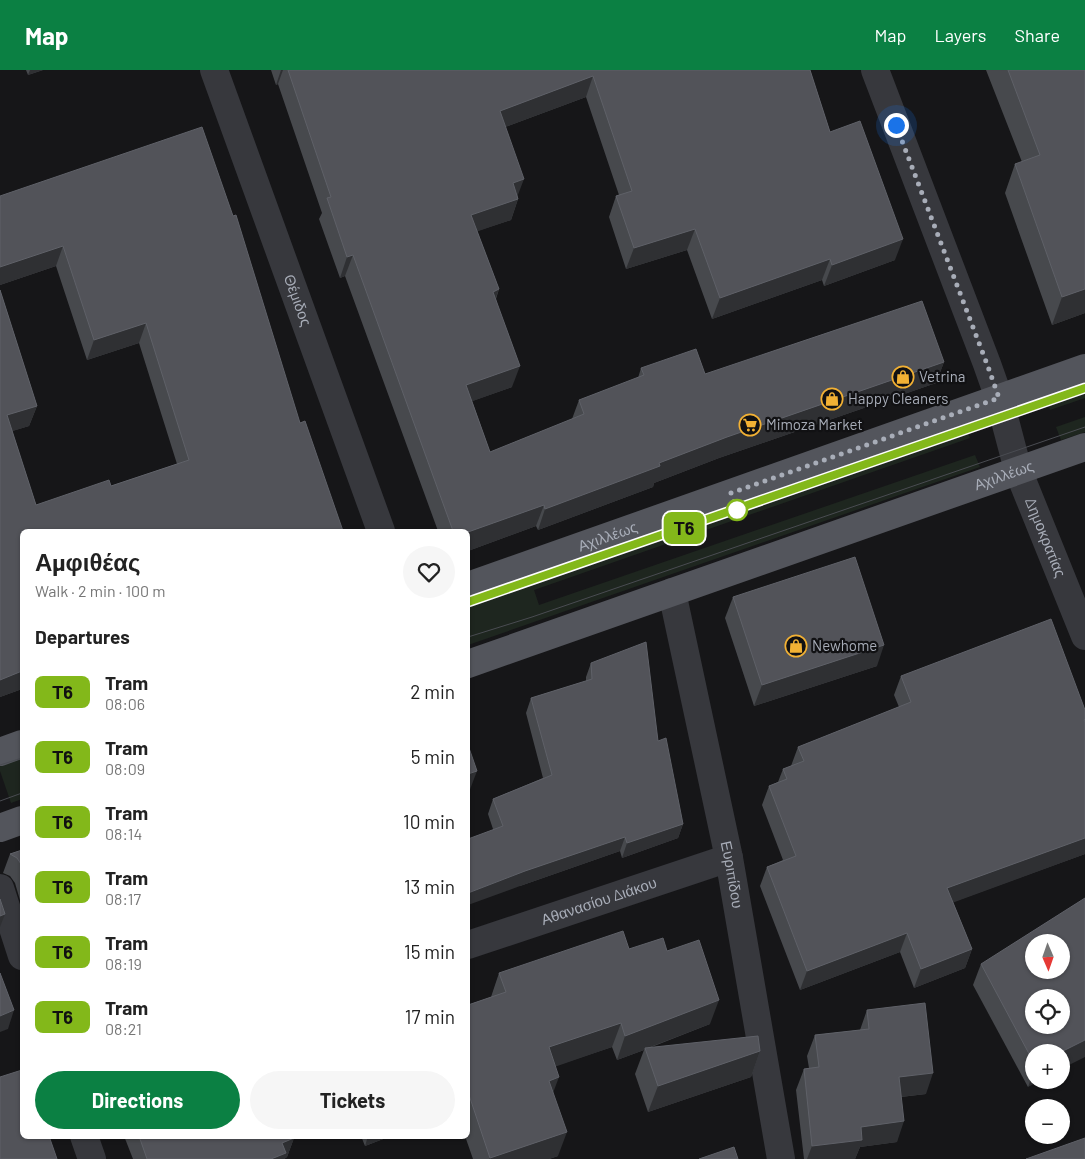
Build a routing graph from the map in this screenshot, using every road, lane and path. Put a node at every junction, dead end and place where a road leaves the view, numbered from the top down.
1 (214, 70) edge
2 (875, 70) edge
3 (1085, 368) edge
4 (999, 398) junction
5 (1085, 446) edge
6 (1018, 470) junction
7 (380, 529) edge
8 (470, 585) edge
9 (672, 592) junction
10 (1085, 636) edge
11 (470, 663) edge
12 (20, 745) edge
13 (0, 752) edge
14 (20, 821) edge
15 (0, 828) edge
16 (729, 858) junction
17 (0, 888) edge
18 (470, 943) edge
19 (20, 950) edge
20 (85, 1139) edge
21 (92, 1159) edge
22 (781, 1159) edge

1 - 7 street, Θέμιδος
2 - 4 street, Δημοκρατίας
3 - 4 main road, Αχιλλέως
4 - 6 street, Δημοκρατίας
4 - 8 main road, Αχιλλέως
5 - 6 main road, Αχιλλέως
6 - 9 main road, Αχιλλέως
6 - 10 street, Δημοκρατίας
9 - 11 main road, Αχιλλέως
9 - 16 street, Ευριπίδου
12 - 13 main road
14 - 15 main road
16 - 18 street, Αθανασίου Διάκου
16 - 22 street, Ευριπίδου
17 - 19 street
20 - 21 street

